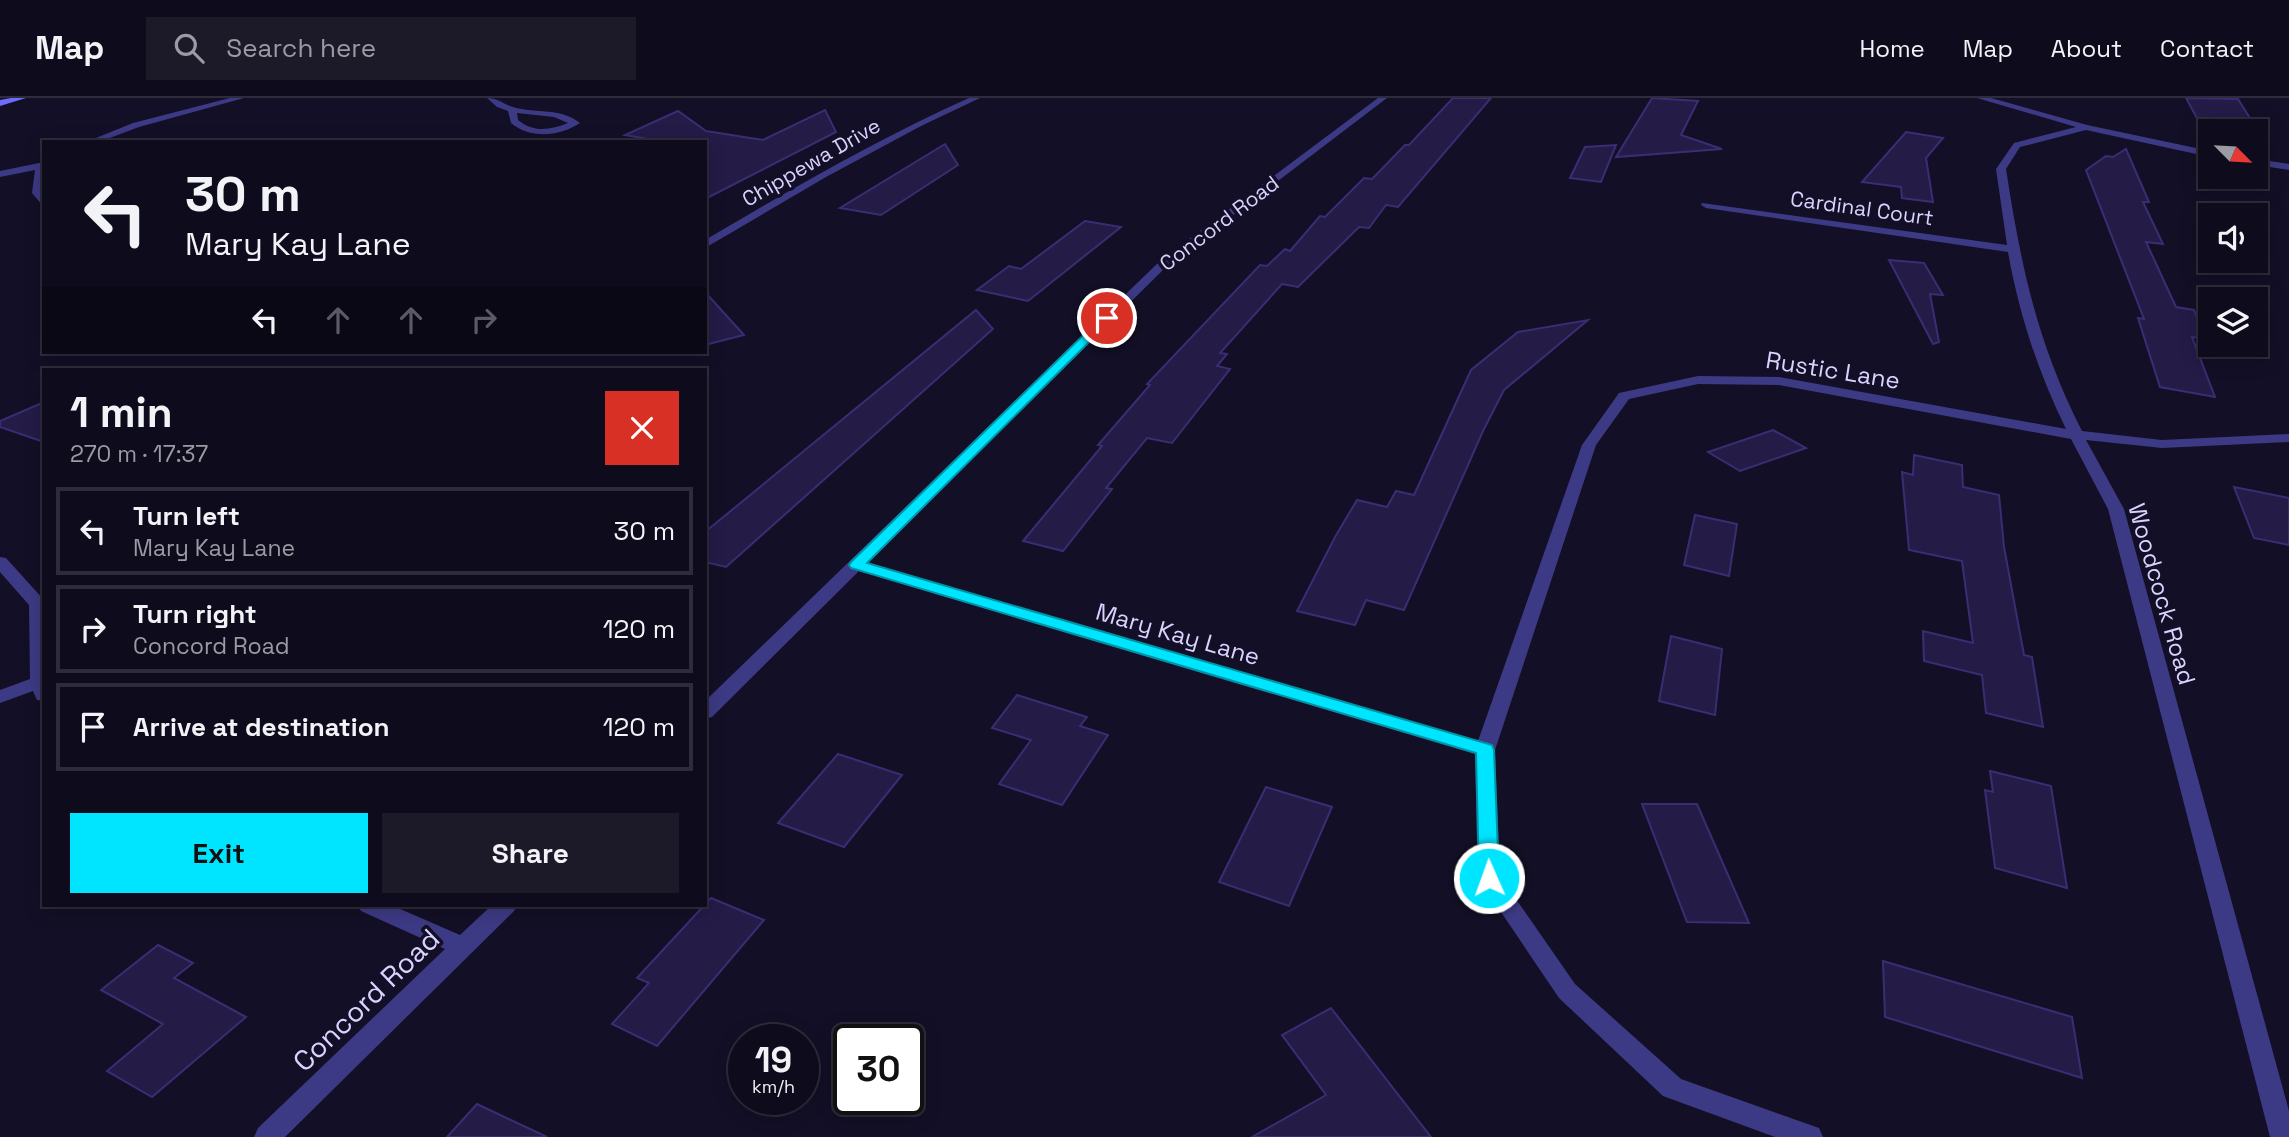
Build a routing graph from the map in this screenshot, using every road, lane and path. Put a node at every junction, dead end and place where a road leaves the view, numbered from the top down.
1 (22, 98) edge
2 (240, 98) edge
3 (491, 98) edge
4 (976, 98) edge
5 (1383, 98) edge
6 (1981, 98) edge
7 (0, 103) edge
8 (512, 112) junction
9 (2087, 127) junction
10 (95, 140) edge
11 (2198, 151) edge
12 (2268, 164) edge
13 (42, 166) edge
14 (2289, 167) edge
15 (0, 174) edge
16 (42, 201) edge
17 (1706, 205) dead end
18 (707, 244) edge
19 (2013, 249) junction
20 (2075, 435) junction
21 (2289, 438) edge
22 (0, 562) edge
23 (856, 565) junction
24 (41, 689) edge
25 (0, 697) edge
26 (707, 710) edge
27 (1485, 750) junction
28 (373, 907) edge
29 (504, 907) edge
30 (463, 947) junction
31 (267, 1137) edge
32 (1810, 1137) edge
33 (2283, 1137) edge

1 - 7 main road
2 - 10 street
3 - 8 street
4 - 18 street, Chippewa Drive
5 - 23 street, Concord Road
6 - 9 street
8 - 8 street
9 - 11 street
9 - 19 street, Woodcock Road
12 - 14 street
13 - 15 street
13 - 16 street
17 - 19 street, Cardinal Court
19 - 20 street, Woodcock Road
20 - 21 street, Rustic Lane
20 - 27 street, Rustic Lane
20 - 33 street, Woodcock Road
22 - 24 street
23 - 26 street, Concord Road
23 - 27 street, Mary Kay Lane
24 - 25 street
27 - 32 street
28 - 30 street
29 - 30 street, Concord Road
30 - 31 street, Concord Road

